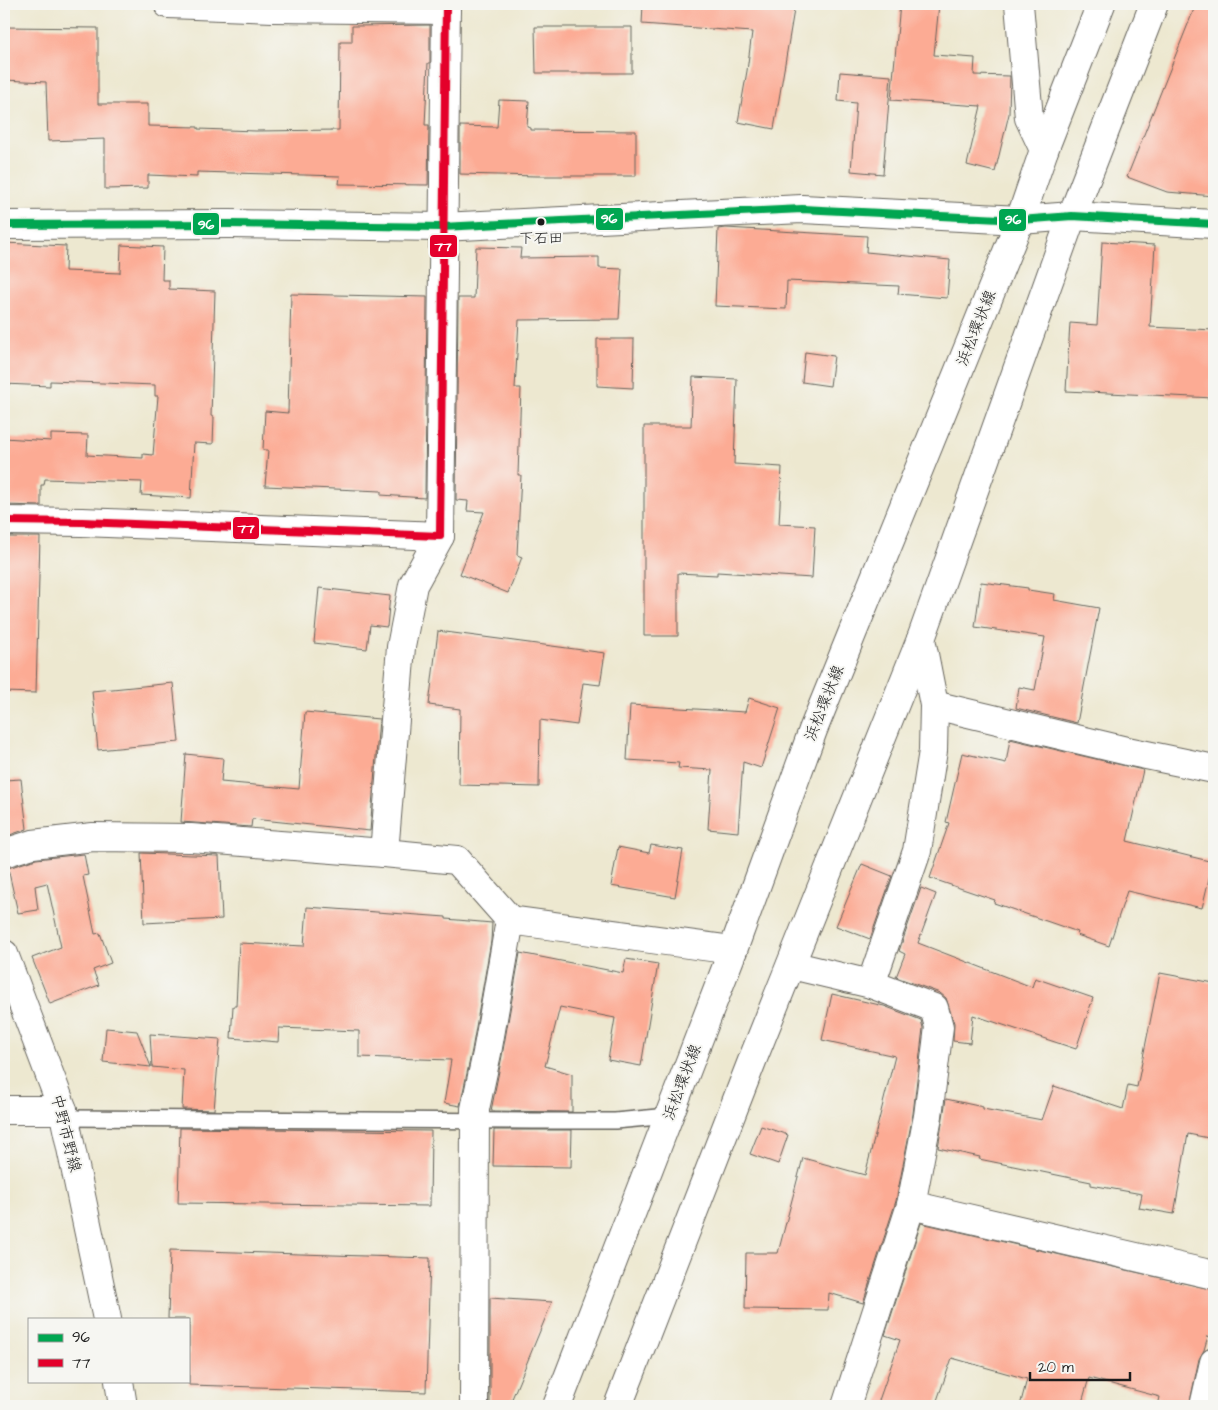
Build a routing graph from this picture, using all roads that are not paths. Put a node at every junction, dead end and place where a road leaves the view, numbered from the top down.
1 (168, 4) edge
2 (1019, 4) edge
3 (1101, 4) edge
4 (1154, 4) edge
5 (446, 7) edge
6 (1044, 150) junction
7 (1072, 216) junction
8 (1020, 220) junction
9 (1214, 224) edge
10 (4, 225) edge
11 (442, 227) junction
12 (4, 521) edge
13 (440, 536) junction
14 (921, 639) junction
15 (934, 705) junction
16 (1214, 769) edge
17 (4, 853) edge
18 (384, 853) junction
19 (510, 920) junction
20 (733, 950) junction
21 (4, 954) edge
22 (791, 965) junction
23 (871, 984) junction
24 (4, 1110) edge
25 (64, 1114) junction
26 (669, 1116) junction
27 (475, 1121) junction
28 (911, 1205) junction
29 (1214, 1275) edge
30 (107, 1318) edge
31 (1214, 1362) edge
32 (120, 1382) edge
33 (123, 1406) edge
34 (474, 1406) edge
35 (557, 1406) edge
36 (618, 1406) edge
37 (846, 1406) edge
38 (1204, 1406) edge

1 - 5 street
2 - 6 street
3 - 6 street, 浜松環状線
4 - 7 street
5 - 11 street
6 - 8 street, 浜松環状線
7 - 8 street
7 - 9 street
7 - 14 street
8 - 11 street
8 - 20 street, 浜松環状線
10 - 11 street
11 - 13 street
12 - 13 street
13 - 18 street
14 - 15 street
14 - 22 street
15 - 16 street
15 - 23 street
17 - 18 street
18 - 19 street
19 - 20 street
19 - 27 street
20 - 26 street, 浜松環状線
21 - 25 street, 中野市野線
22 - 23 street
22 - 36 street
23 - 28 street
24 - 25 street
25 - 27 lane
25 - 30 street, 中野市野線
26 - 27 lane
26 - 35 street, 浜松環状線
27 - 34 street
28 - 29 street
28 - 37 street
31 - 38 street
32 - 33 street

